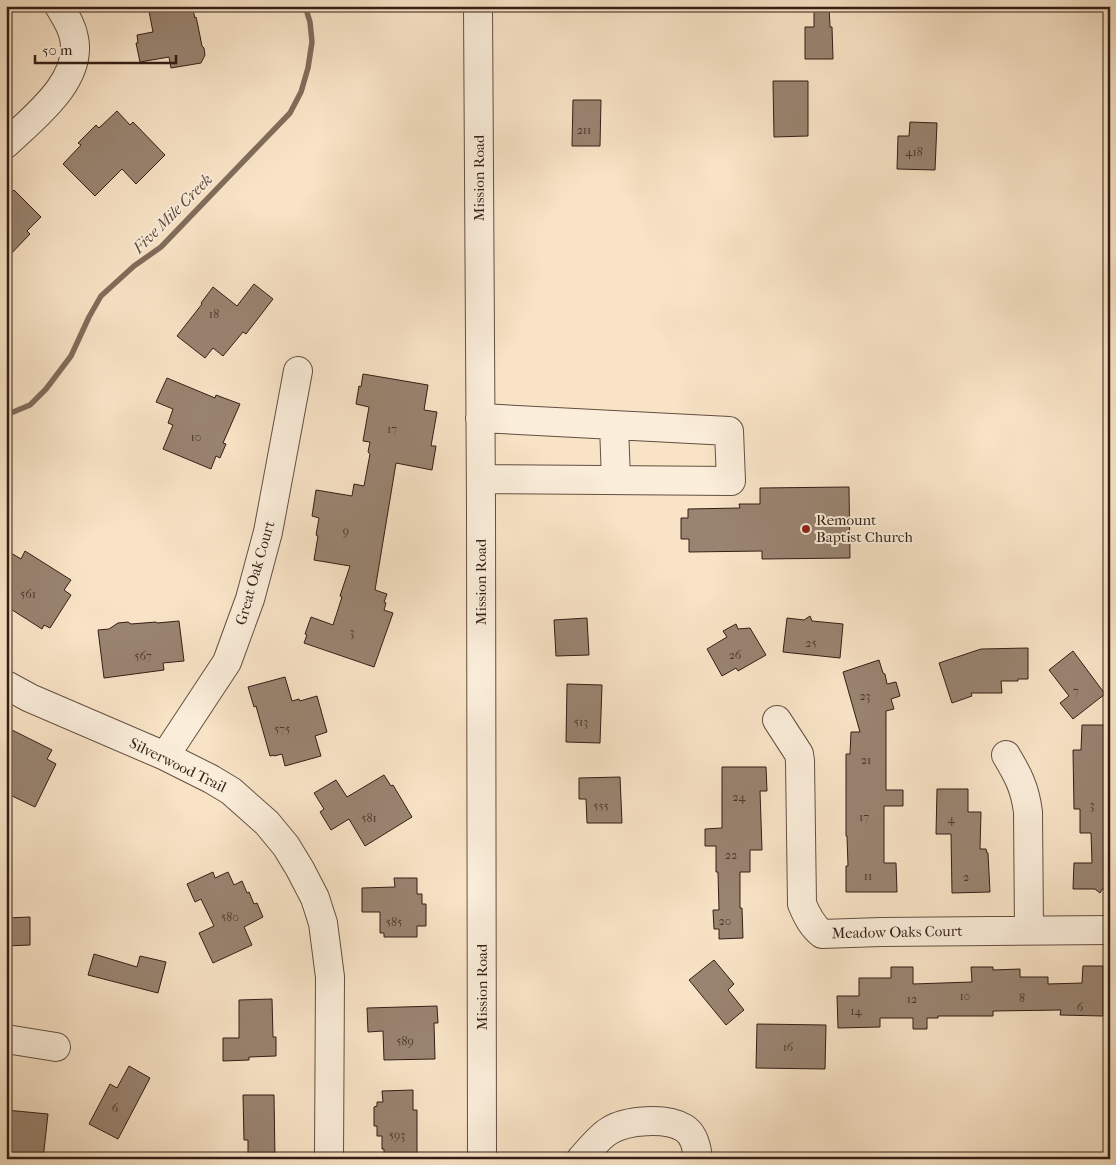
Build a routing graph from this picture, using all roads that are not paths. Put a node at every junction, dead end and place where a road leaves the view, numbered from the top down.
1 (59, 6) edge
2 (478, 6) edge
3 (6, 144) edge
4 (298, 371) dead end
5 (480, 418) junction
6 (614, 426) junction
7 (480, 479) junction
8 (616, 480) junction
9 (6, 685) edge
10 (777, 720) dead end
11 (1006, 755) dead end
12 (165, 756) junction
13 (1029, 930) junction
14 (1110, 930) edge
15 (6, 1039) edge
16 (56, 1047) dead end
17 (329, 1159) edge
18 (482, 1159) edge
19 (581, 1159) edge
20 (698, 1159) edge

1 - 3 street
2 - 5 street, Mission Road
4 - 12 street, Great Oak Court
5 - 6 street
5 - 7 street, Mission Road
6 - 8 street
6 - 8 street
7 - 8 street
7 - 18 street, Mission Road
9 - 12 street, Silverwood Trail
10 - 13 street, Meadow Oaks Court
11 - 13 street
12 - 17 street, Silverwood Trail
13 - 14 street, Meadow Oaks Court
15 - 16 street
19 - 20 street

